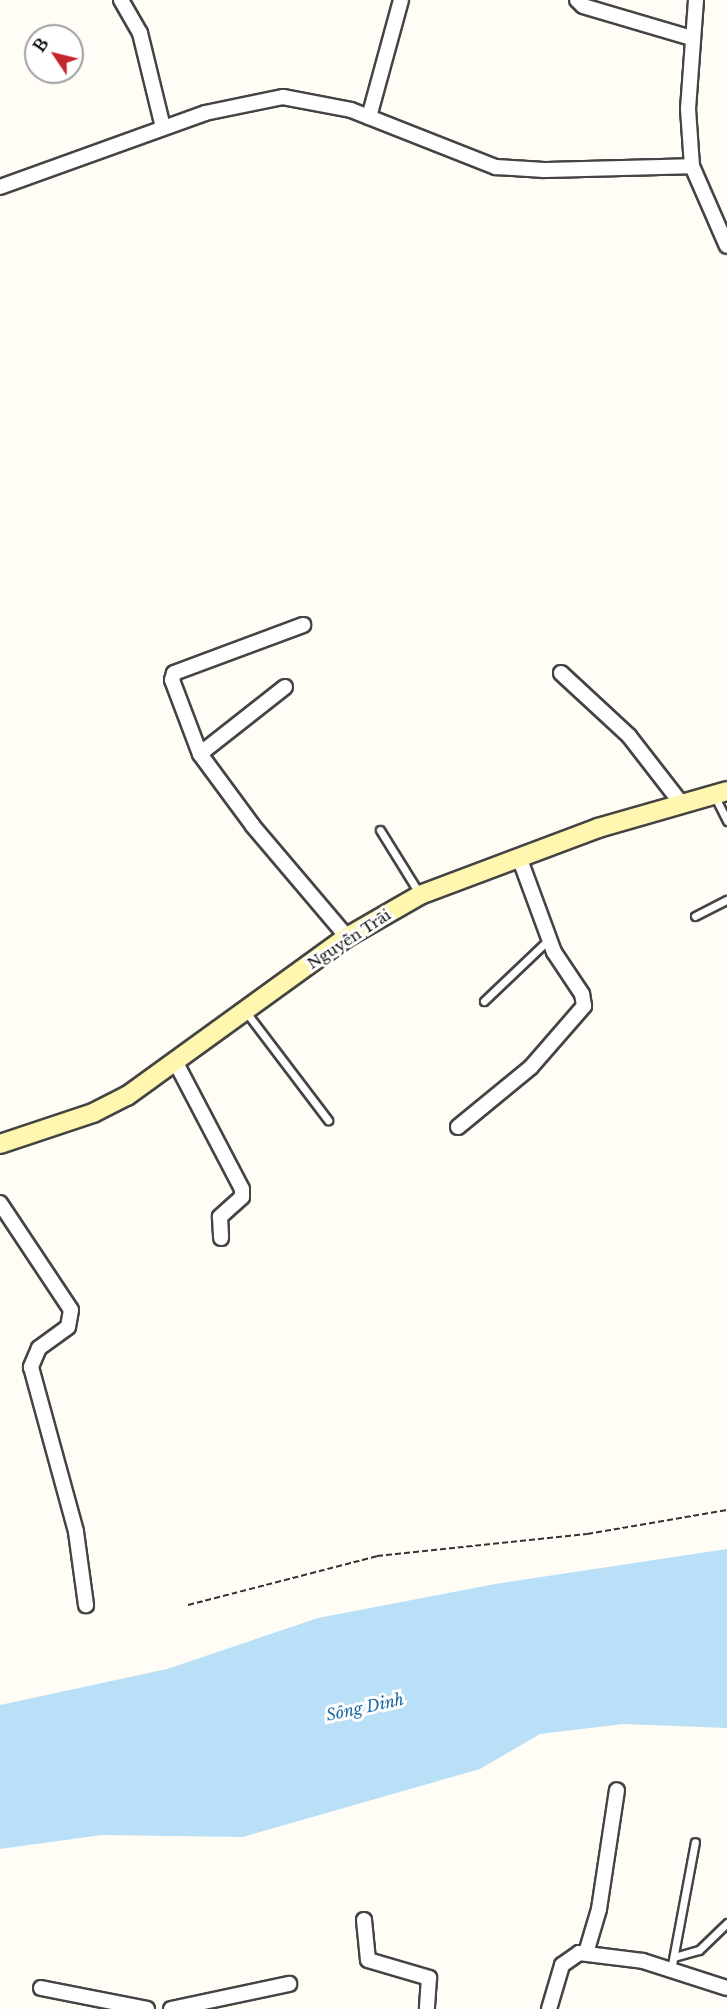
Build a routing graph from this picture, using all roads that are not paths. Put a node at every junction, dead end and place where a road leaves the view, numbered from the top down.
1 (121, 0) edge
2 (401, 0) edge
3 (577, 0) edge
4 (696, 0) edge
5 (692, 38) junction
6 (369, 117) junction
7 (163, 127) junction
8 (692, 166) junction
9 (0, 187) edge
10 (727, 246) edge
11 (303, 625) dead end
12 (561, 674) dead end
13 (285, 687) dead end
14 (200, 753) junction
15 (721, 793) edge
16 (681, 803) junction
17 (727, 821) edge
18 (380, 830) dead end
19 (519, 857) junction
20 (420, 895) junction
21 (727, 900) edge
22 (695, 916) dead end
23 (347, 937) junction
24 (549, 939) junction
25 (484, 1000) dead end
26 (244, 1010) junction
27 (175, 1061) junction
28 (328, 1120) dead end
29 (458, 1127) dead end
30 (0, 1144) edge
31 (0, 1203) edge
32 (221, 1238) dead end
33 (86, 1605) dead end
34 (616, 1790) dead end
35 (695, 1842) dead end
36 (364, 1920) dead end
37 (727, 1923) edge
38 (586, 1953) junction
39 (672, 1964) junction
40 (290, 1984) dead end
41 (41, 1988) dead end
42 (727, 1988) edge
43 (147, 2009) edge
44 (171, 2009) edge
45 (427, 2009) edge
46 (549, 2009) edge

1 - 7 street
2 - 6 street
3 - 5 street
4 - 5 street
5 - 8 street
6 - 7 street
6 - 8 street
7 - 9 street
8 - 10 street
11 - 14 street
12 - 16 street
13 - 14 street
14 - 23 street
15 - 16 main road, Nguyễn Trãi
15 - 17 lane
16 - 19 main road, Nguyễn Trãi
18 - 20 lane
19 - 20 main road, Nguyễn Trãi
19 - 24 street
20 - 23 main road, Nguyễn Trãi
21 - 22 lane
23 - 26 main road, Nguyễn Trãi
24 - 25 lane
24 - 29 street
26 - 27 main road, Nguyễn Trãi
26 - 28 lane
27 - 30 main road, Nguyễn Trãi
27 - 32 street
31 - 33 street
34 - 38 street
35 - 39 lane
36 - 45 street
37 - 39 lane
38 - 39 street
38 - 46 street
39 - 42 street
40 - 44 street
41 - 43 street

